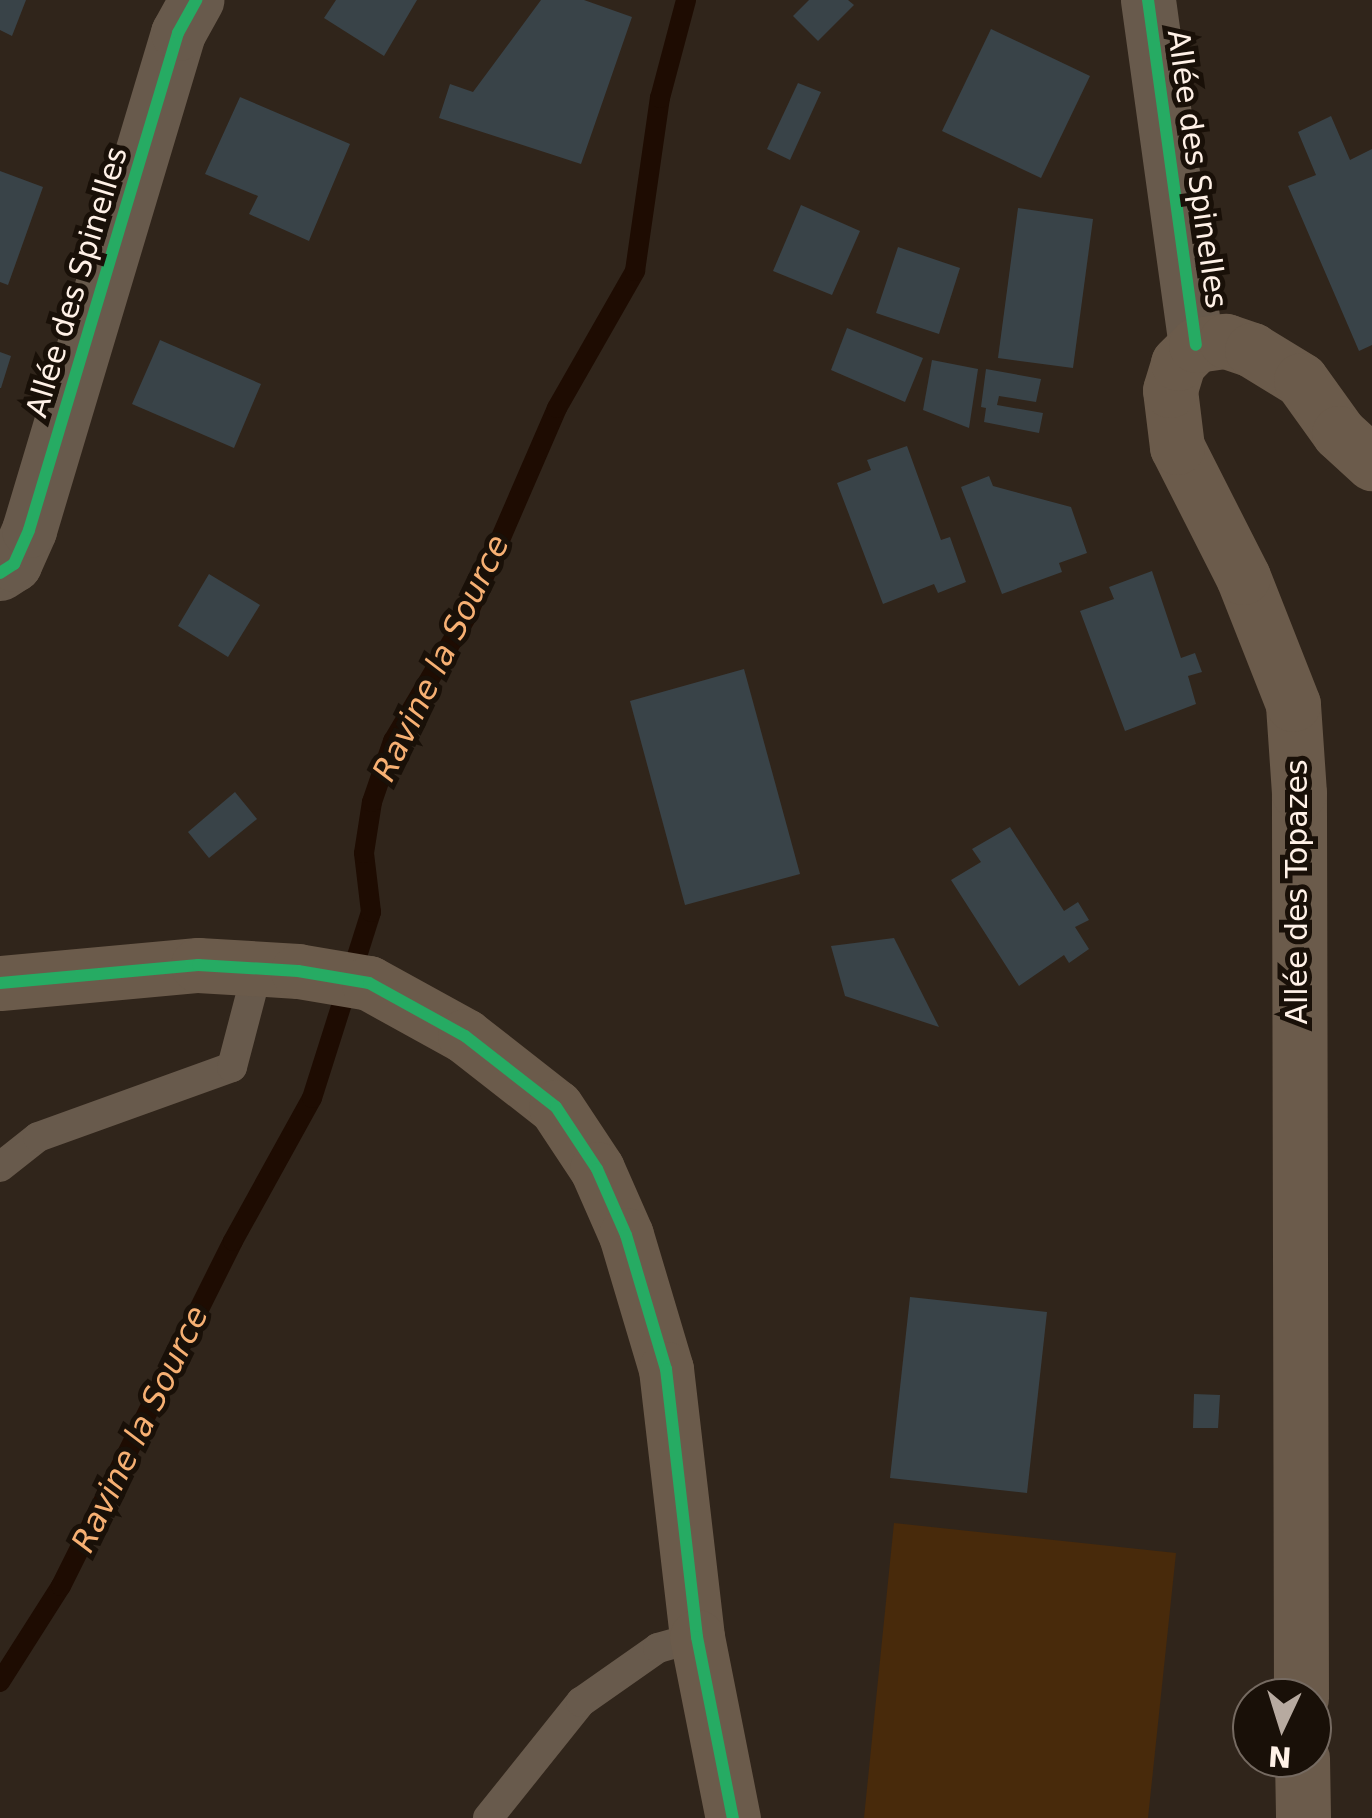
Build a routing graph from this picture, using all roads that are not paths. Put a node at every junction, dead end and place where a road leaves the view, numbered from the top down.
1 (196, 0) edge
2 (1148, 0) edge
3 (1196, 345) junction
4 (1372, 463) edge
5 (0, 573) edge
6 (278, 970) junction
7 (0, 982) edge
8 (0, 1167) edge
9 (697, 1637) junction
10 (1301, 1678) edge
11 (1302, 1778) edge
12 (488, 1818) edge
13 (733, 1818) edge
14 (1302, 1818) edge

1 - 5 street, Allée des Spinelles
2 - 3 street, Allée des Spinelles
3 - 4 main road
3 - 10 main road, Allée des Topazes
6 - 7 main road
6 - 8 lane
6 - 9 main road
9 - 12 lane
9 - 13 main road
11 - 14 main road

